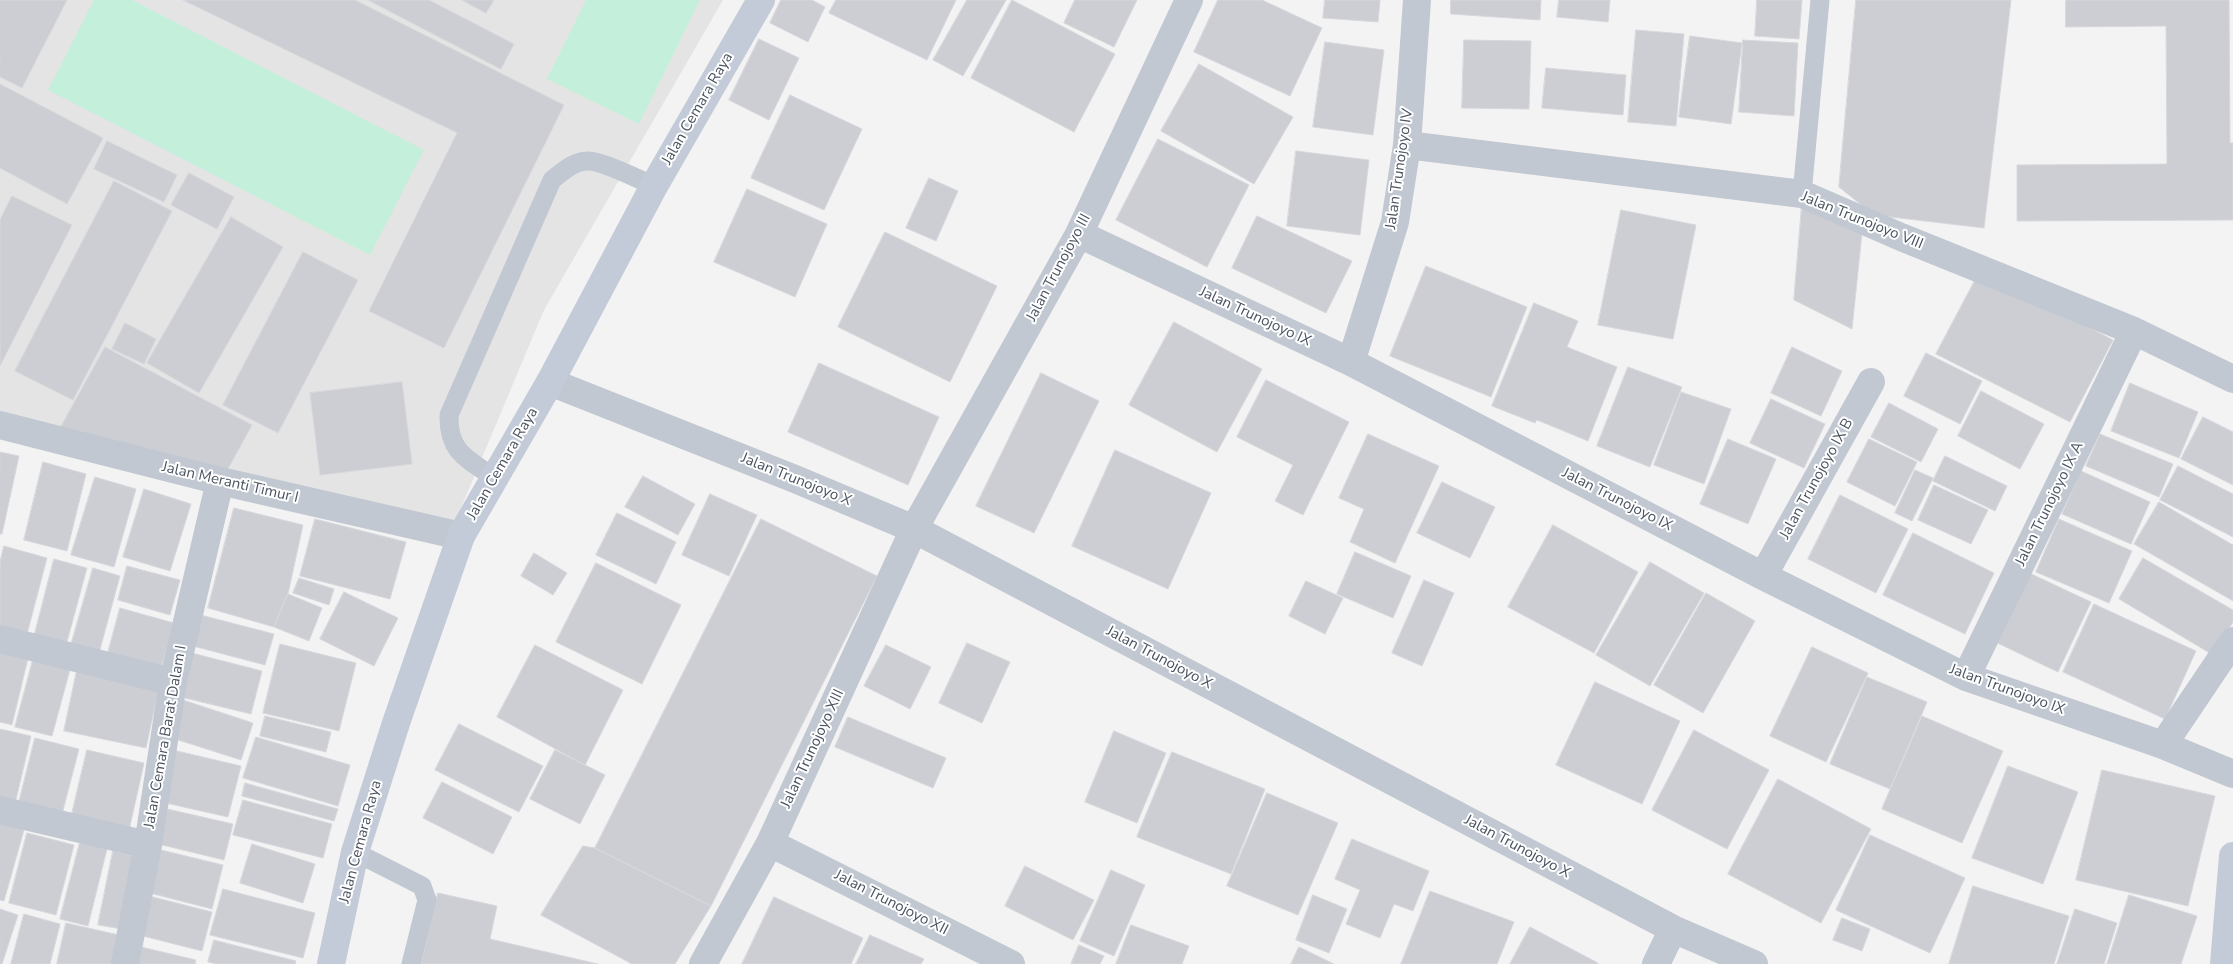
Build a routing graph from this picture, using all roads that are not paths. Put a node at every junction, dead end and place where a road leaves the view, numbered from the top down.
1 (761, 0) edge
2 (1189, 0) edge
3 (1417, 0) edge
4 (1820, 0) edge
5 (1407, 145) junction
6 (654, 186) junction
7 (1802, 194) junction
8 (1079, 234) junction
9 (2134, 331) junction
10 (1351, 362) junction
11 (2233, 379) edge
12 (550, 382) junction
13 (1871, 382) dead end
14 (0, 425) edge
15 (495, 478) junction
16 (220, 482) junction
17 (914, 529) junction
18 (461, 536) junction
19 (1763, 576) junction
20 (0, 639) edge
21 (2233, 641) edge
22 (1966, 677) junction
23 (173, 682) junction
24 (2163, 745) junction
25 (2233, 774) edge
26 (0, 810) edge
27 (770, 842) junction
28 (148, 845) junction
29 (356, 852) junction
30 (2233, 856) edge
31 (1673, 929) junction
32 (125, 964) edge
33 (331, 964) edge
34 (412, 964) edge
35 (703, 964) edge
36 (1011, 964) edge
37 (1656, 964) edge
38 (1754, 964) edge
39 (2224, 964) edge

1 - 6 main road, Jalan Cemara Raya
2 - 8 street, Jalan Trunojoyo III
3 - 5 street, Jalan Trunojoyo IV
4 - 7 lane
5 - 7 street, Jalan Trunojoyo VIII
5 - 10 street, Jalan Trunojoyo IV
6 - 12 main road, Jalan Cemara Raya
6 - 15 lane
7 - 9 street, Jalan Trunojoyo VIII
8 - 10 street, Jalan Trunojoyo IX
8 - 17 street, Jalan Trunojoyo III
9 - 11 street, Jalan Trunojoyo VIII
9 - 22 street, Jalan Trunojoyo IX A
10 - 19 street, Jalan Trunojoyo IX
12 - 15 main road, Jalan Cemara Raya
12 - 17 street, Jalan Trunojoyo X
13 - 19 street, Jalan Trunojoyo IX B
14 - 16 street, Jalan Meranti Timur I
15 - 18 main road, Jalan Cemara Raya
16 - 18 street, Jalan Meranti Timur I
16 - 23 street, Jalan Cemara Barat Dalam I
17 - 27 street, Jalan Trunojoyo XIII
17 - 31 street, Jalan Trunojoyo X
18 - 29 main road, Jalan Cemara Raya
19 - 22 street, Jalan Trunojoyo IX
20 - 23 street
21 - 24 street
22 - 24 street, Jalan Trunojoyo IX
23 - 28 street, Jalan Cemara Barat Dalam I
24 - 25 street, Jalan Trunojoyo IX
26 - 28 street
27 - 35 street, Jalan Trunojoyo XIII
27 - 36 street, Jalan Trunojoyo XII
28 - 32 street, Jalan Cemara Barat Dalam I
29 - 33 main road, Jalan Cemara Raya
29 - 34 lane
30 - 39 main road
31 - 37 street
31 - 38 street, Jalan Trunojoyo X

